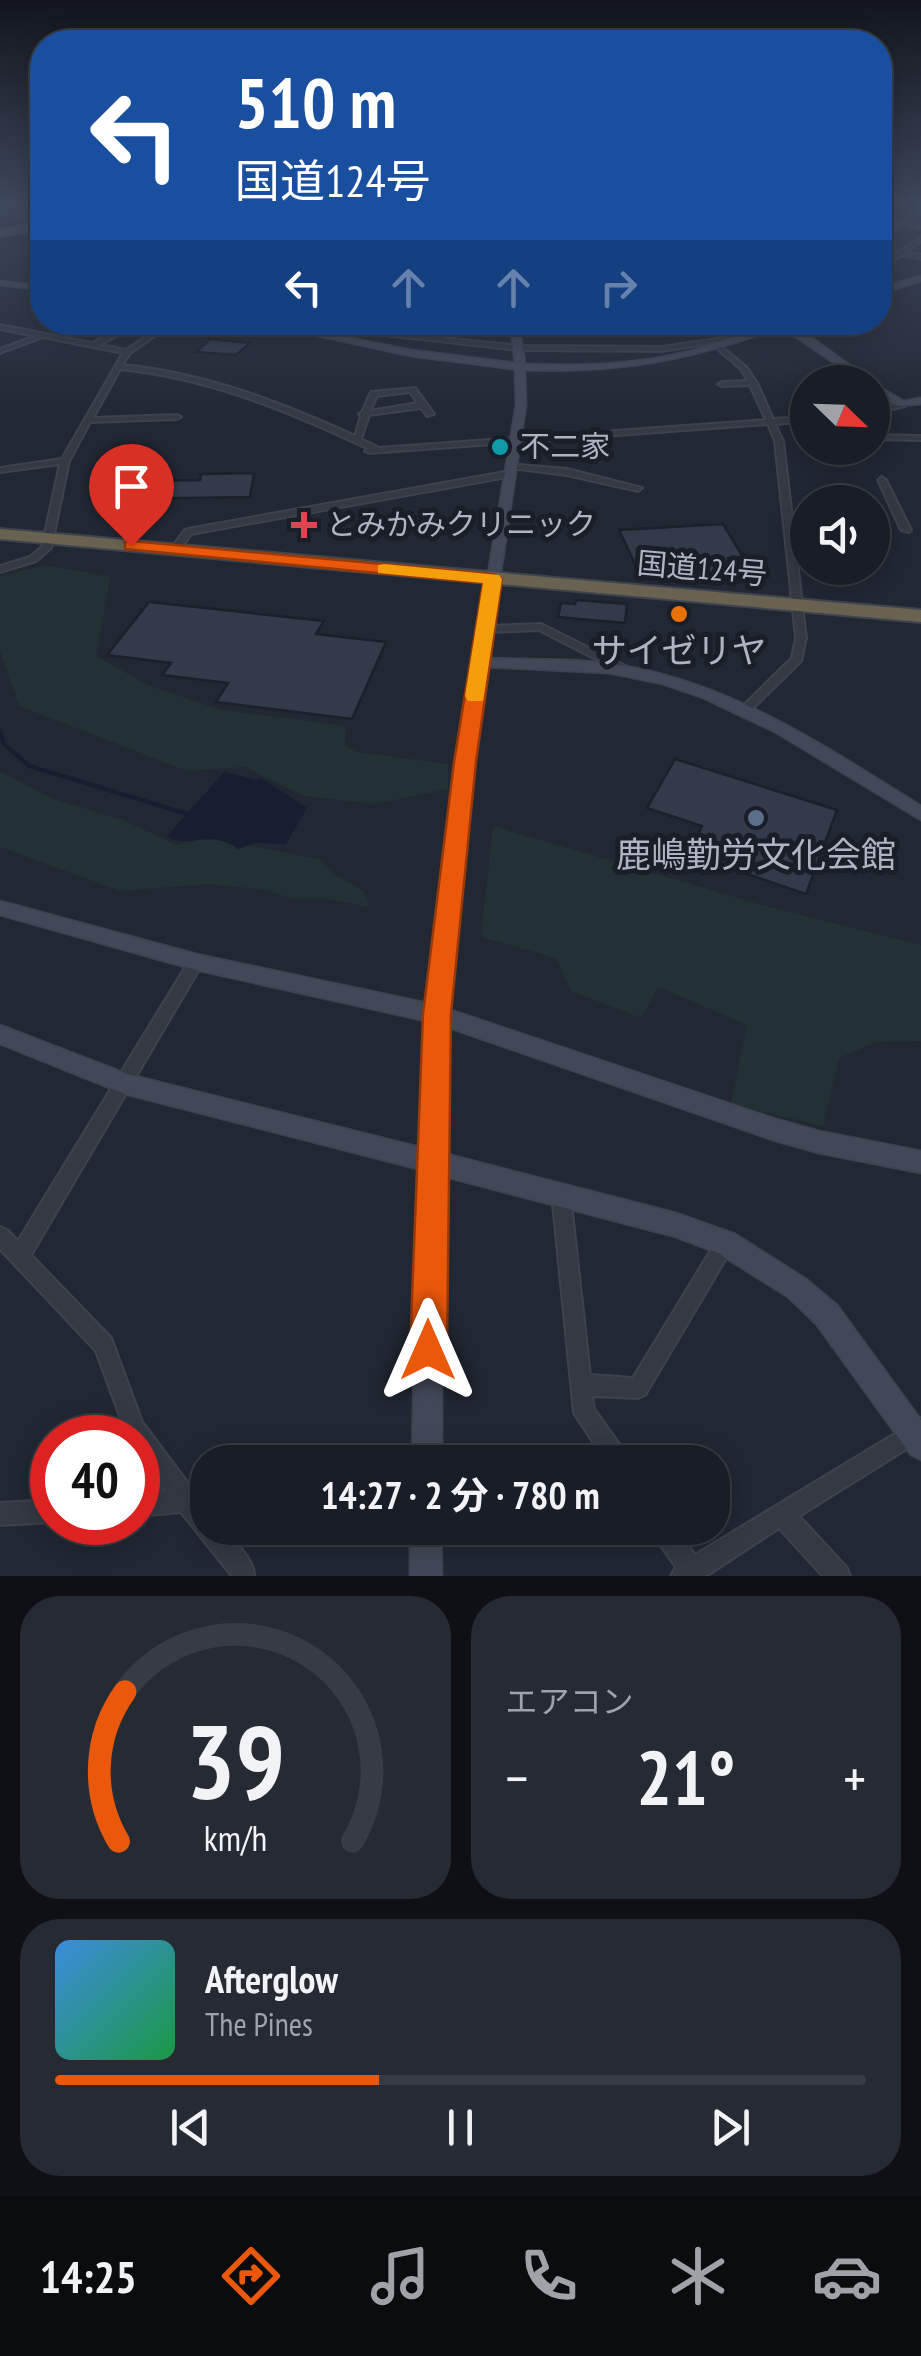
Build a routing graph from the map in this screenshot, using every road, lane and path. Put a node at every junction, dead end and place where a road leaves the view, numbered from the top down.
1 (921, 278) edge
2 (0, 283) edge
3 (30, 287) edge
4 (892, 287) edge
5 (0, 327) edge
6 (30, 333) edge
7 (38, 335) edge
8 (114, 335) edge
9 (153, 335) edge
10 (323, 335) edge
11 (394, 335) edge
12 (517, 335) edge
13 (748, 335) joint
14 (800, 335) edge
15 (43, 336) junction
16 (94, 346) junction
17 (716, 346) junction
18 (520, 348) junction
19 (0, 350) edge
20 (127, 352) junction
21 (843, 365) edge
22 (118, 367) junction
23 (521, 368) junction
24 (722, 384) dead end
25 (753, 384) junction
26 (890, 396) edge
27 (921, 401) edge
28 (902, 404) junction
29 (423, 405) junction
30 (890, 407) edge
31 (363, 414) junction
32 (430, 414) dead end
33 (177, 417) dead end
34 (88, 420) junction
35 (790, 420) edge
36 (773, 421) junction
37 (890, 437) edge
38 (921, 438) edge
39 (357, 440) junction
40 (516, 440) junction
41 (65, 461) junction
42 (0, 470) edge
43 (510, 470) junction
44 (882, 480) dead end
45 (638, 488) dead end
46 (0, 526) edge
47 (906, 530) dead end
48 (0, 534) edge
49 (51, 535) junction
50 (178, 546) junction
51 (0, 569) edge
52 (494, 574) junction
53 (796, 601) junction
54 (921, 608) edge
55 (921, 616) edge
56 (487, 629) junction
57 (482, 662) junction
58 (629, 672) junction
59 (746, 709) junction
60 (921, 814) edge
61 (0, 908) edge
62 (196, 962) junction
63 (437, 1014) junction
64 (0, 1034) edge
65 (125, 1084) junction
66 (921, 1162) edge
67 (430, 1163) junction
68 (562, 1194) junction
69 (0, 1236) edge
70 (726, 1243) junction
71 (19, 1256) junction
72 (582, 1385) junction
73 (918, 1436) edge
74 (427, 1445) edge
75 (606, 1445) edge
76 (186, 1501) junction
77 (160, 1503) edge
78 (30, 1512) edge
79 (0, 1514) edge
80 (782, 1516) junction
81 (426, 1545) edge
82 (672, 1545) edge
83 (690, 1574) edge
84 (243, 1576) edge
85 (426, 1576) edge
86 (840, 1576) edge

1 - 4 street
2 - 3 street
5 - 6 street
7 - 15 street
8 - 16 street
9 - 20 street
10 - 23 street
11 - 18 street
12 - 18 street
13 - 17 street
13 - 18 street
14 - 21 street
15 - 16 street
15 - 19 street
16 - 20 street
17 - 23 street
17 - 25 street
18 - 23 street
20 - 22 street
22 - 34 street
22 - 39 street
23 - 40 street
24 - 25 street
25 - 36 street
26 - 28 street
27 - 28 street
28 - 30 street
29 - 31 street
29 - 31 street
29 - 32 street
31 - 39 street
33 - 34 street
34 - 41 street
35 - 36 street
36 - 40 street
36 - 53 street
37 - 38 street
39 - 40 street
40 - 43 street
41 - 42 street
41 - 49 street
43 - 45 street
43 - 50 street
43 - 52 street
44 - 47 street
46 - 49 highway, 国道124号
48 - 49 highway, 国道124号
49 - 50 highway, 国道124号
49 - 51 street
50 - 52 highway, 国道124号
52 - 53 highway, 国道124号
52 - 56 street
53 - 54 highway, 国道124号
53 - 55 highway, 国道124号
53 - 59 street
56 - 57 street
56 - 58 street
57 - 58 street
57 - 63 street
58 - 59 street
59 - 60 street
61 - 62 street
62 - 63 street
62 - 65 street
63 - 66 street
63 - 67 street
64 - 65 street
65 - 67 street
65 - 71 street
67 - 68 street
67 - 74 street
68 - 70 street
68 - 72 street
69 - 71 street
70 - 72 street
70 - 73 street
71 - 76 street
72 - 75 street
73 - 80 street
76 - 77 street
76 - 84 street
78 - 79 street
80 - 83 street
80 - 86 street
81 - 85 street
82 - 83 street

